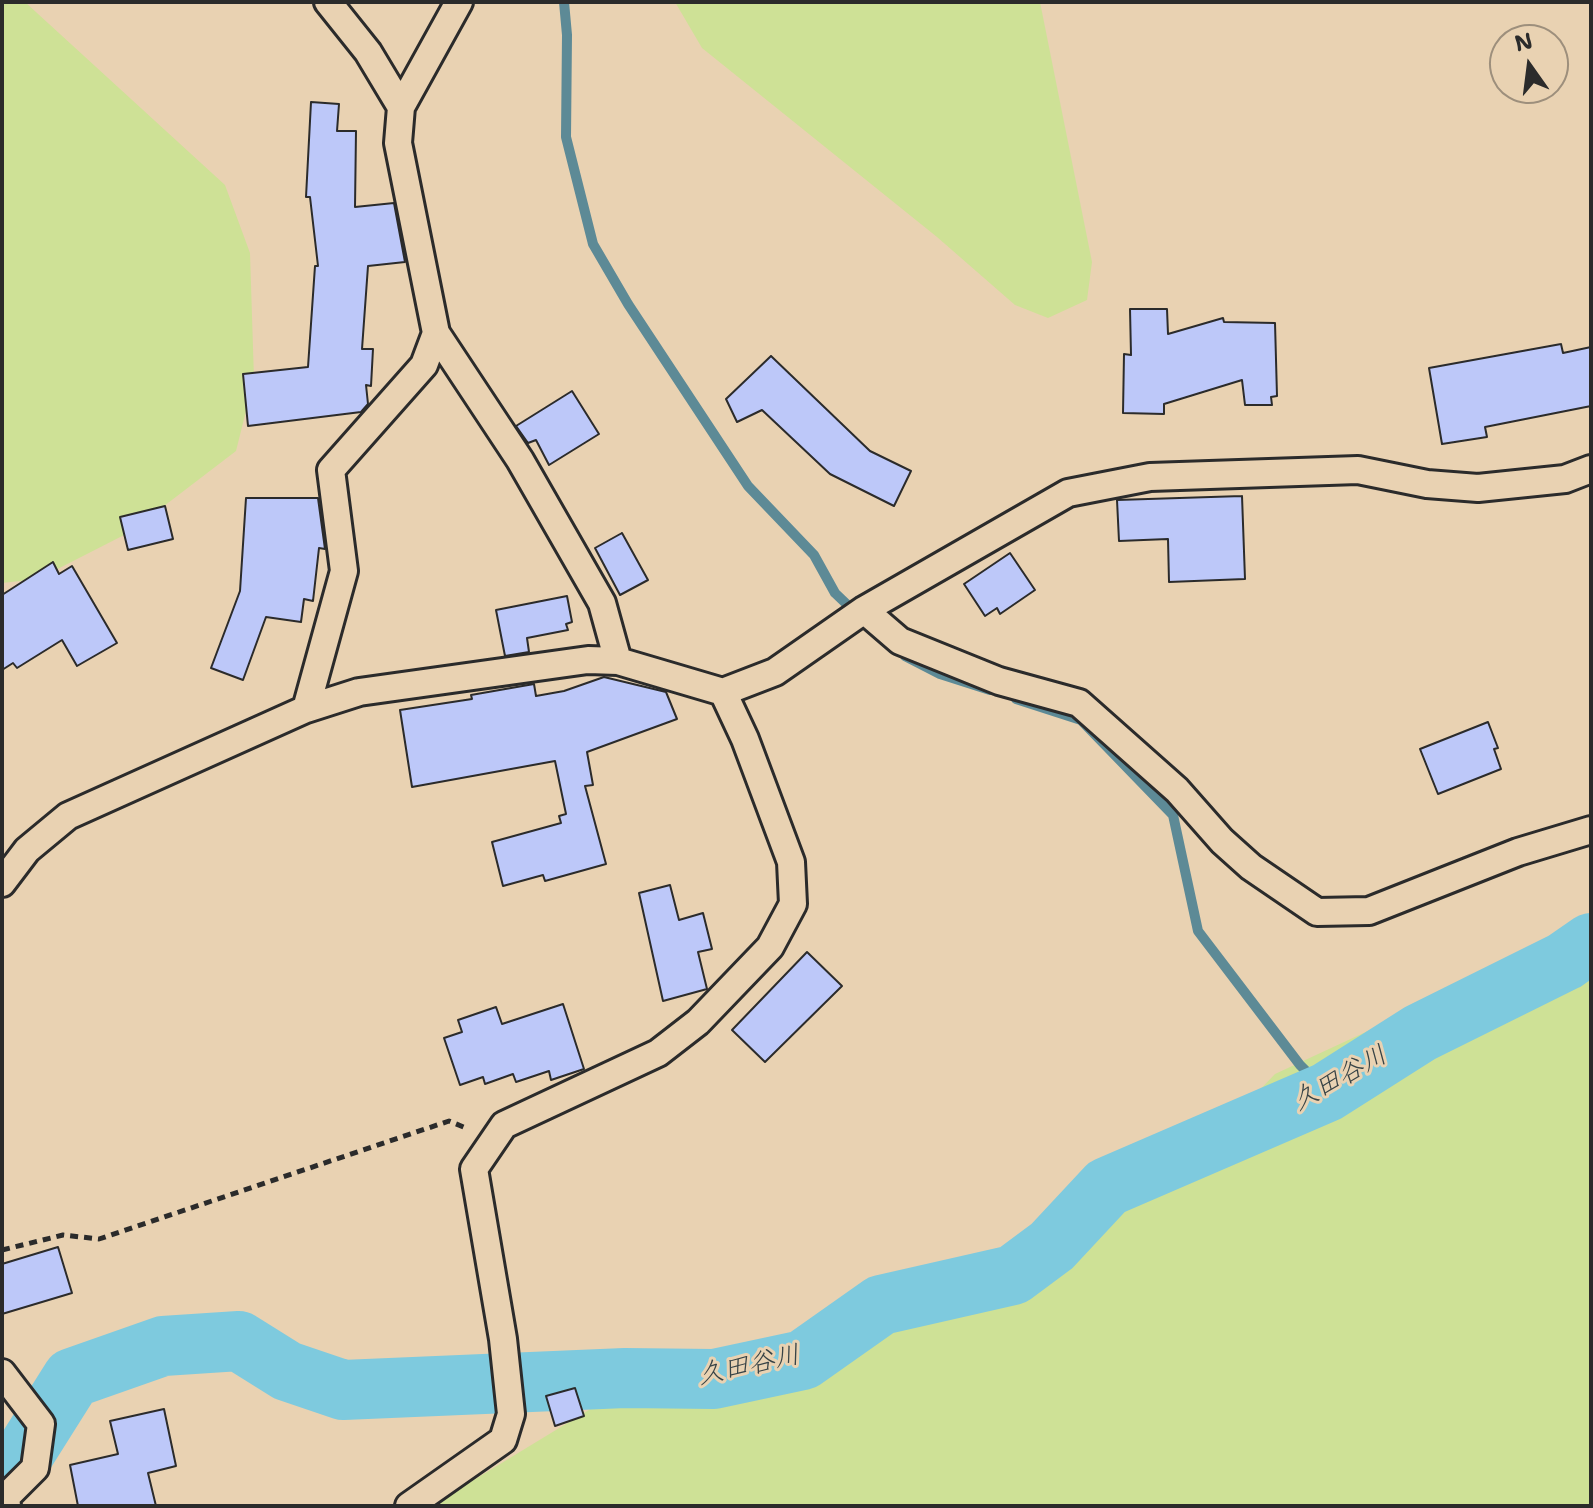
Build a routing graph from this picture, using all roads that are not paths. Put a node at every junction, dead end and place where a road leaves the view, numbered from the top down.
1 (328, 2) edge
2 (459, 2) edge
3 (401, 107) junction
4 (436, 333) junction
5 (1591, 469) edge
6 (864, 610) junction
7 (618, 661) junction
8 (723, 692) junction
9 (306, 709) junction
10 (1591, 830) edge
11 (2, 883) edge
12 (2, 1373) edge
13 (7, 1506) edge
14 (409, 1506) edge

1 - 3 street
2 - 3 street
3 - 4 street
4 - 7 street
4 - 9 street
5 - 6 street
6 - 8 street
6 - 10 street
7 - 8 street
7 - 9 street
8 - 14 street
9 - 11 street
12 - 13 street

